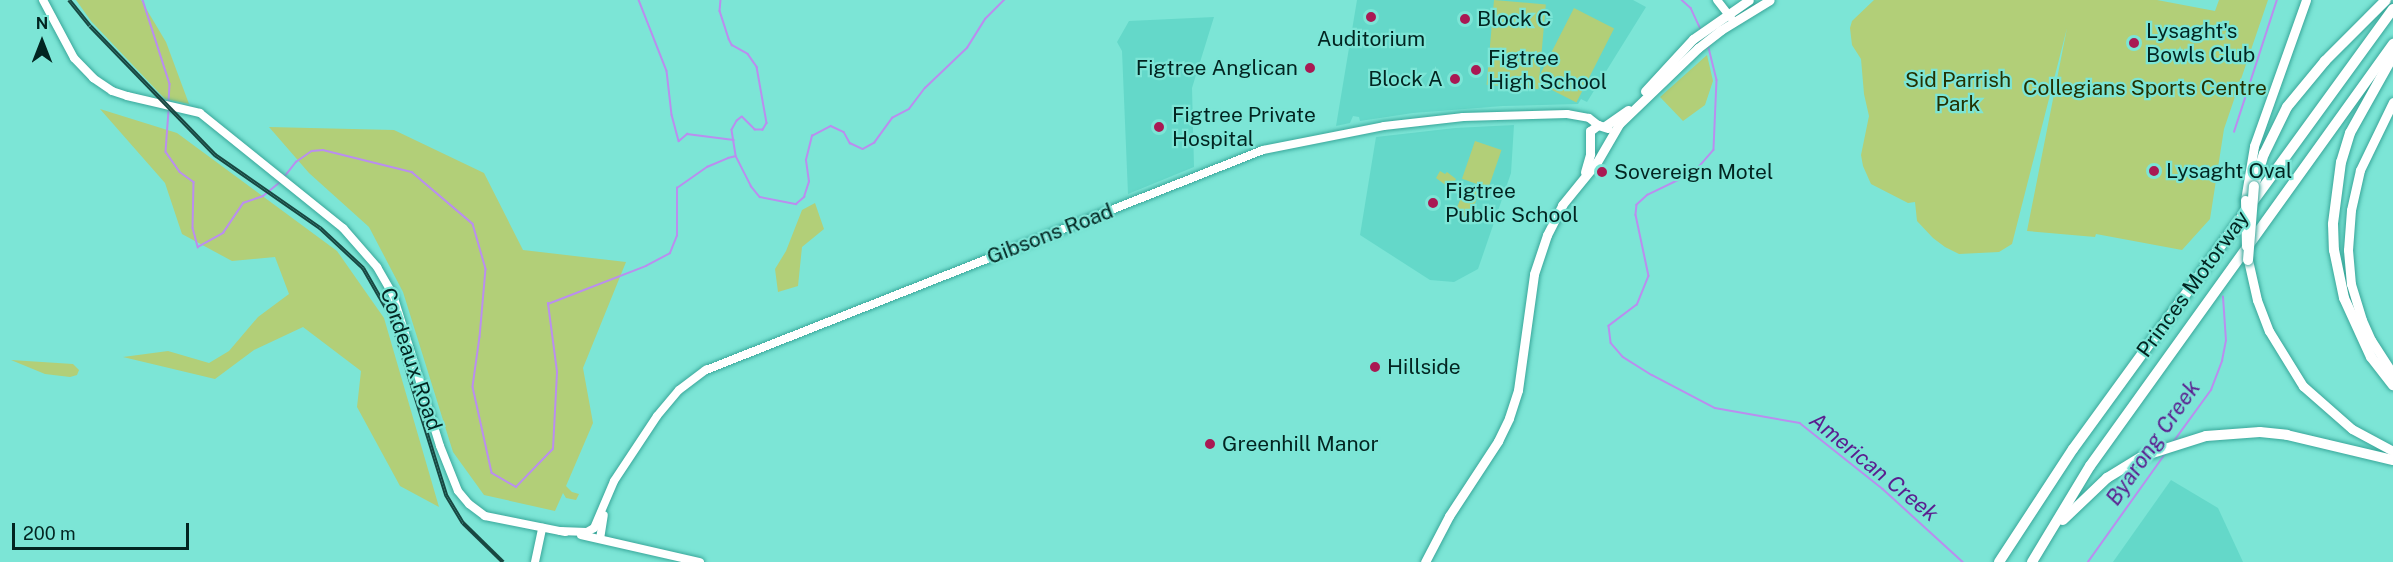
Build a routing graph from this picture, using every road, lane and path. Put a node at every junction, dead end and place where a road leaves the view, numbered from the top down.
1 (43, 0) edge
2 (1717, 0) edge
3 (1749, 0) edge
4 (1770, 0) edge
5 (2304, 0) edge
6 (2386, 0) edge
7 (2393, 9) edge
8 (1728, 13) junction
9 (1734, 22) junction
10 (1718, 26) junction
11 (2393, 44) edge
12 (2393, 56) edge
13 (2393, 102) edge
14 (1573, 115) junction
15 (1602, 125) junction
16 (1589, 132) junction
17 (1612, 136) junction
18 (1591, 143) junction
19 (1606, 147) junction
20 (1584, 175) junction
21 (2248, 260) junction
22 (2393, 374) edge
23 (2393, 386) edge
24 (2393, 451) edge
25 (2393, 460) edge
26 (604, 505) junction
27 (542, 528) junction
28 (560, 531) junction
29 (600, 539) junction
30 (535, 562) edge
31 (700, 562) edge
32 (1425, 562) edge
33 (1999, 562) edge
34 (2032, 562) edge

1 - 27 main road, Cordeaux Road
2 - 8 main road
3 - 8 main road
4 - 9 main road
5 - 21 main road, bridge
6 - 21 highway, bridge
7 - 33 highway, Princes Motorway
8 - 9 main road
8 - 10 main road
9 - 10 main road
10 - 15 main road
10 - 17 main road
11 - 34 highway, Princes Motorway
12 - 23 highway
13 - 22 main road
14 - 15 main road, Gibsons Road
14 - 16 main road
14 - 26 main road, Gibsons Road
15 - 16 main road
15 - 17 main road
16 - 18 main road
17 - 19 main road
18 - 19 main road
18 - 20 main road
19 - 20 main road
20 - 32 main road
21 - 24 main road
25 - 34 highway
26 - 28 main road, Gibsons Road
26 - 29 main road, Gibsons Road
27 - 28 main road, Cordeaux Road
27 - 30 main road
28 - 29 main road, Cordeaux Road
29 - 31 main road, Cordeaux Road

